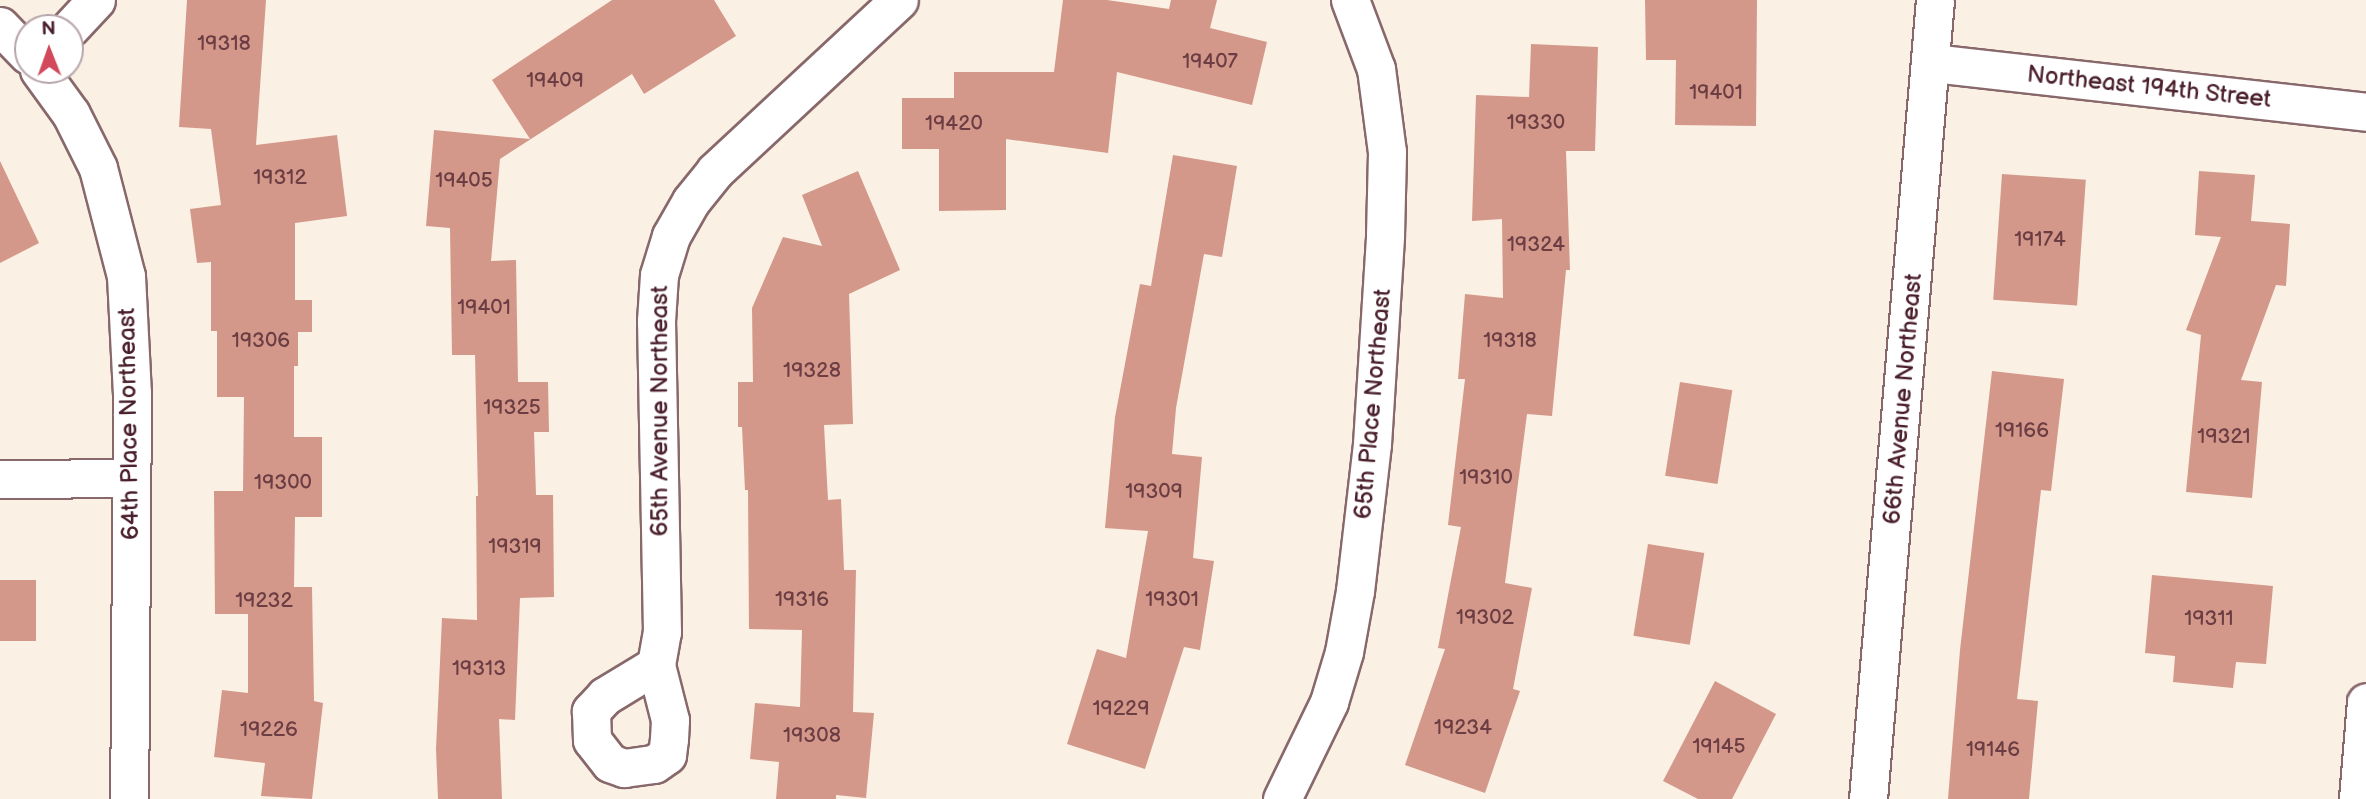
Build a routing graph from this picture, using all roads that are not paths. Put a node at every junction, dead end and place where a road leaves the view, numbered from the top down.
1 (96, 0) edge
2 (899, 0) edge
3 (1350, 0) edge
4 (1935, 0) edge
5 (83, 14) edge
6 (0, 26) edge
7 (14, 40) edge
8 (1932, 63) junction
9 (49, 84) edge
10 (2366, 112) edge
11 (131, 478) junction
12 (0, 479) edge
13 (656, 666) dead end
14 (2366, 702) edge
15 (129, 799) edge
16 (1282, 799) edge
17 (1868, 799) edge
18 (2358, 799) edge

1 - 5 street
2 - 13 street, 65th Avenue Northeast
3 - 16 street, 65th Place Northeast
4 - 8 street, 66th Avenue Northeast
6 - 7 street
8 - 10 street, Northeast 194th Street
8 - 17 street, 66th Avenue Northeast
9 - 11 street, 64th Place Northeast
11 - 12 street
11 - 15 street, 64th Place Northeast
14 - 18 street

